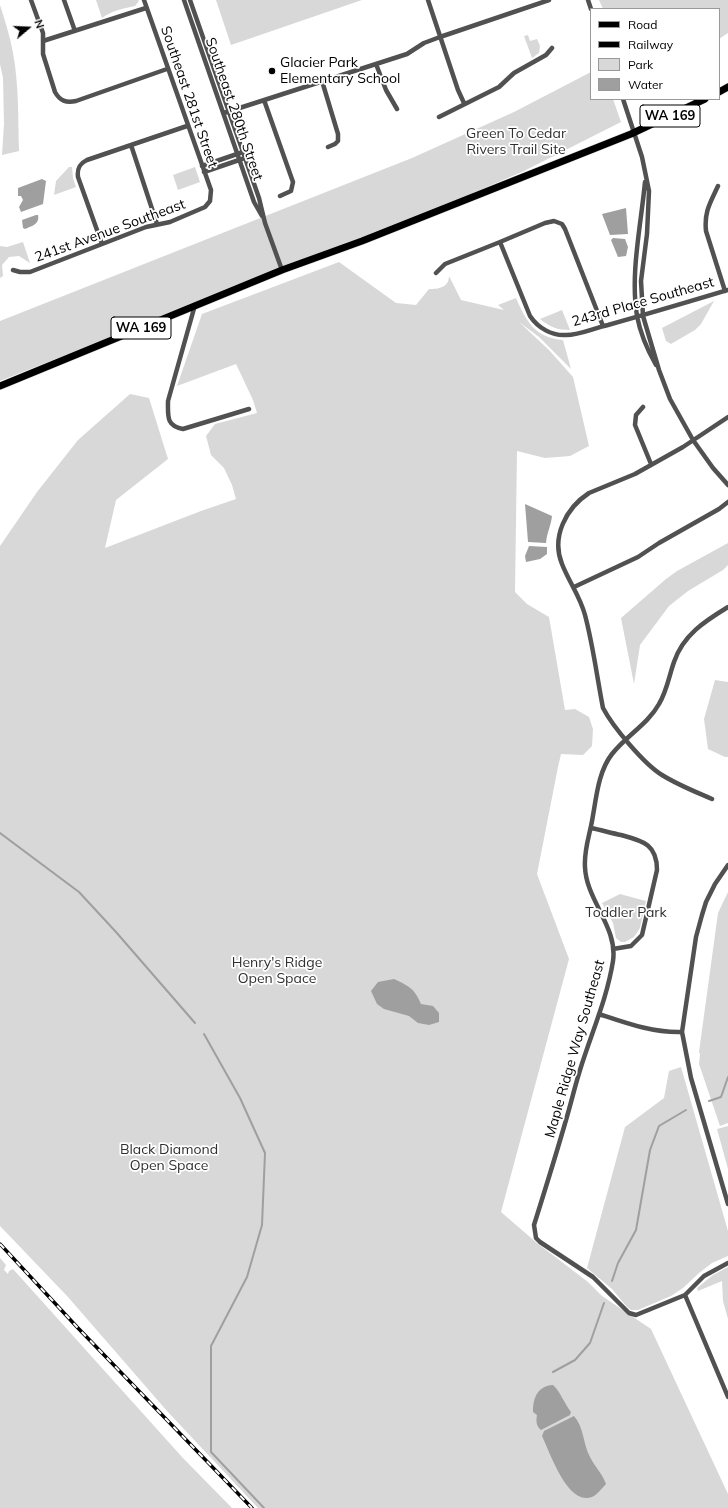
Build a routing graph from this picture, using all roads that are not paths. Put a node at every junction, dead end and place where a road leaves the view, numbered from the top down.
1 (31, 0) edge
2 (64, 0) edge
3 (144, 0) edge
4 (184, 0) edge
5 (190, 0) edge
6 (428, 0) edge
7 (549, 0) edge
8 (146, 8) junction
9 (75, 31) junction
10 (440, 37) junction
11 (43, 41) junction
12 (552, 48) dead end
13 (376, 64) junction
14 (168, 69) junction
15 (322, 81) junction
16 (264, 100) junction
17 (623, 100) edge
18 (703, 100) edge
19 (464, 104) junction
20 (397, 109) dead end
21 (229, 112) junction
22 (224, 113) junction
23 (439, 117) dead end
24 (187, 126) junction
25 (634, 132) junction
26 (131, 145) junction
27 (328, 147) dead end
28 (243, 151) junction
29 (238, 153) junction
30 (246, 158) junction
31 (240, 160) junction
32 (202, 166) junction
33 (204, 172) junction
34 (645, 179) junction
35 (718, 186) dead end
36 (280, 196) dead end
37 (210, 201) joint
38 (265, 223) junction
39 (157, 224) junction
40 (500, 242) junction
41 (102, 244) junction
42 (13, 270) dead end
43 (282, 270) junction
44 (436, 273) dead end
45 (726, 290) edge
46 (195, 306) junction
47 (643, 316) junction
48 (638, 317) junction
49 (603, 326) junction
50 (659, 370) junction
51 (0, 386) edge
52 (643, 407) dead end
53 (249, 409) dead end
54 (728, 417) edge
55 (693, 440) junction
56 (651, 464) junction
57 (728, 485) edge
58 (728, 502) edge
59 (574, 588) junction
60 (728, 607) edge
61 (626, 739) junction
62 (712, 799) dead end
63 (591, 828) junction
64 (728, 865) edge
65 (613, 949) junction
66 (599, 1014) junction
67 (682, 1032) junction
68 (728, 1204) edge
69 (728, 1263) edge
70 (685, 1295) junction
71 (728, 1397) edge

1 - 11 street
2 - 9 street
3 - 8 street, Southeast 281st Street
4 - 22 street, Southeast 280th Street
5 - 21 street, Southeast 280th Street
6 - 10 street
7 - 10 street
8 - 9 street
8 - 14 street, Southeast 281st Street
9 - 11 street
10 - 13 street
10 - 19 street
11 - 14 street
12 - 19 street
13 - 15 street
13 - 20 street
14 - 24 street, Southeast 281st Street
15 - 16 street
15 - 27 street
16 - 21 street
16 - 36 street
17 - 25 street
18 - 25 main road, WA 169
19 - 23 street
21 - 22 street
21 - 28 street, Southeast 280th Street
22 - 29 street, Southeast 280th Street
24 - 26 street
24 - 32 street, Southeast 281st Street
25 - 34 street
25 - 43 main road, WA 169
26 - 39 street
26 - 41 street
28 - 29 street
28 - 30 street, Southeast 280th Street
29 - 31 street, Southeast 280th Street
29 - 32 street
30 - 31 street
30 - 38 street, Southeast 280th Street
31 - 33 street
31 - 38 street, Southeast 280th Street
32 - 33 street, Southeast 281st Street
33 - 37 street, Southeast 281st Street
34 - 47 street
34 - 48 street
35 - 45 street
37 - 39 street, 241st Avenue Southeast
38 - 43 street, Southeast 280th Street
39 - 41 street, 241st Avenue Southeast
40 - 44 street
40 - 49 street, 243rd Place Southeast
40 - 49 street
41 - 42 street, 241st Avenue Southeast
43 - 46 main road, WA 169
45 - 47 street, 243rd Place Southeast
46 - 51 main road, WA 169
46 - 53 street
47 - 48 street, 243rd Place Southeast
47 - 50 street
48 - 49 street, 243rd Place Southeast
48 - 50 street
50 - 55 street
52 - 56 street
54 - 55 street
55 - 56 street
55 - 57 street
56 - 59 street
58 - 59 street
59 - 61 street
60 - 61 street, Maple Ridge Way Southeast
61 - 62 street
61 - 63 street, Maple Ridge Way Southeast
63 - 65 street, Maple Ridge Way Southeast
63 - 65 street
64 - 67 street
65 - 66 street, Maple Ridge Way Southeast
66 - 67 street
66 - 70 street, Maple Ridge Way Southeast
67 - 68 street
69 - 70 street
70 - 71 street

